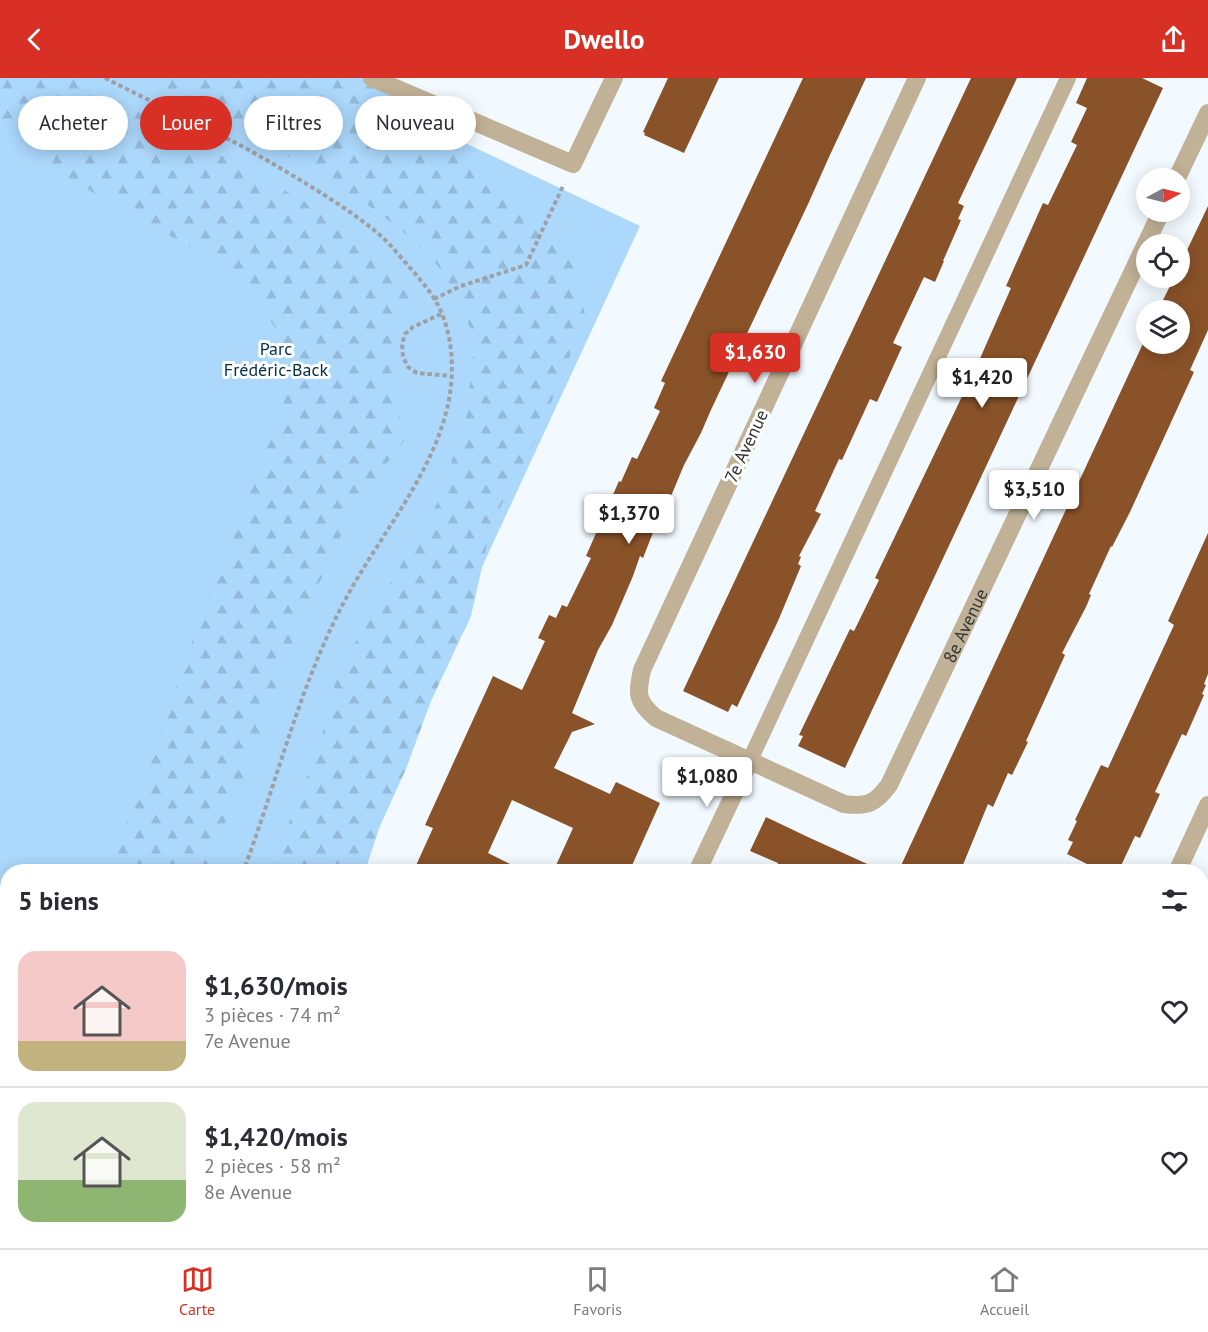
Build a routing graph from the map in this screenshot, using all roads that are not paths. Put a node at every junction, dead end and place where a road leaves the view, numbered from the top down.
1 (372, 78) edge
2 (614, 78) edge
3 (917, 78) edge
4 (1068, 78) edge
5 (1208, 113) edge
6 (1182, 168) edge
7 (1156, 222) edge
8 (750, 760) junction
9 (1208, 806) edge
10 (702, 864) edge
11 (1181, 864) edge

1 - 2 street
3 - 8 street, 7e Avenue
4 - 8 lane
5 - 6 street
7 - 8 street, 8e Avenue
8 - 10 street
9 - 11 street

